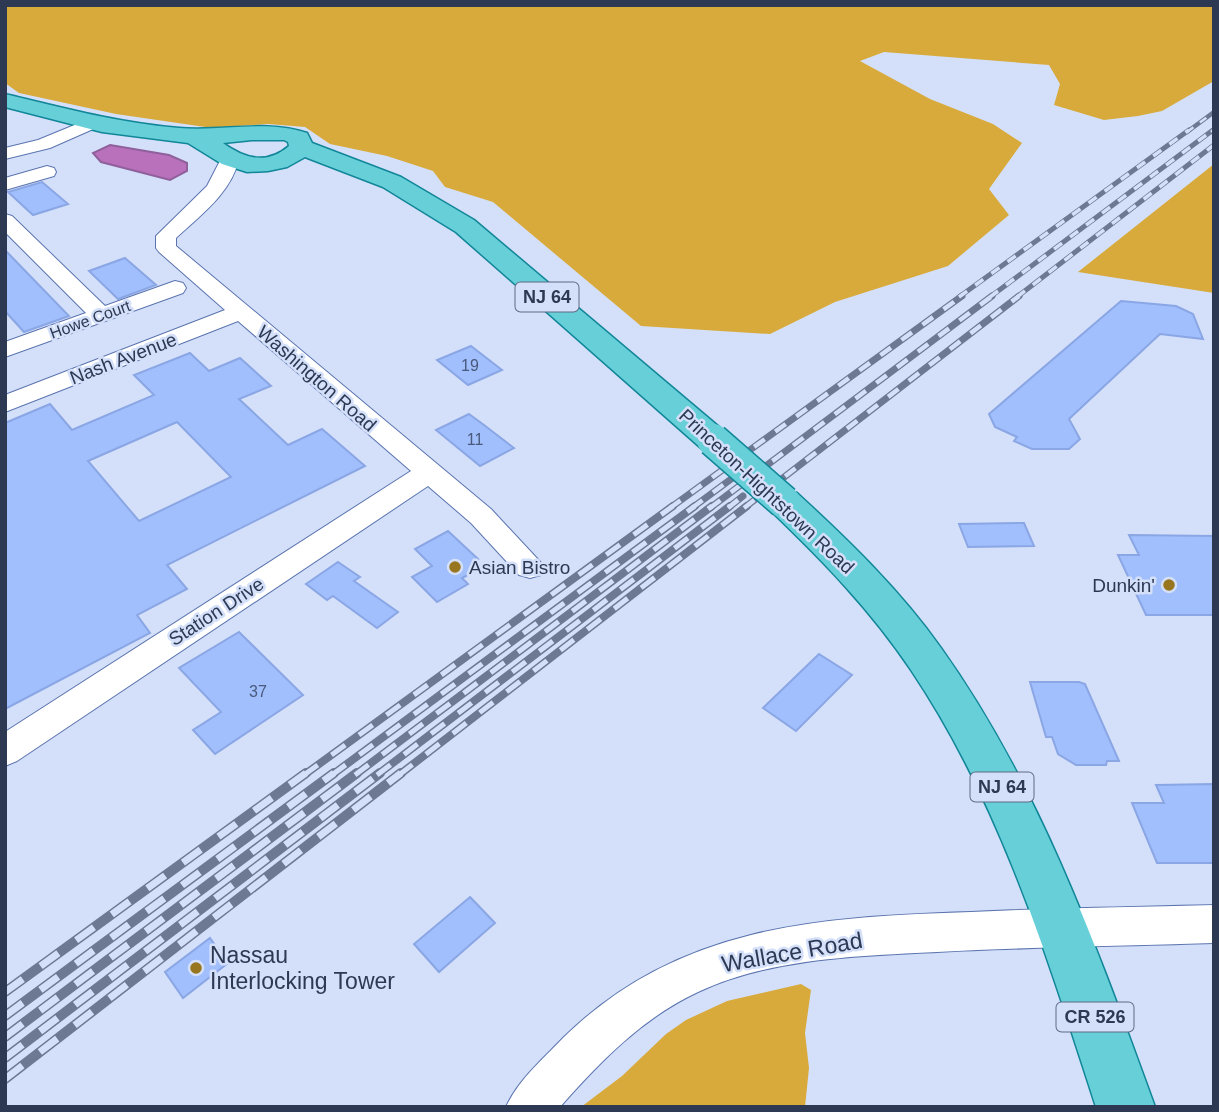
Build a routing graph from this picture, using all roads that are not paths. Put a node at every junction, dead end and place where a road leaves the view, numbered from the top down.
1 (5, 100) edge
2 (94, 122) junction
3 (173, 134) junction
4 (248, 135) junction
5 (302, 147) junction
6 (5, 154) edge
7 (228, 157) junction
8 (273, 162) junction
9 (47, 172) dead end
10 (367, 172) junction
11 (5, 184) edge
12 (220, 184) junction
13 (5, 220) edge
14 (175, 288) dead end
15 (241, 312) junction
16 (101, 315) junction
17 (5, 351) edge
18 (38, 391) junction
19 (5, 404) edge
20 (428, 473) junction
21 (530, 567) dead end
22 (5, 751) edge
23 (1214, 924) edge
24 (1063, 927) junction
25 (529, 1107) edge
26 (1126, 1107) edge

1 - 2 main road
2 - 3 main road
2 - 6 street
3 - 4 main road
3 - 7 main road
4 - 5 main road
4 - 7 main road
5 - 8 main road
5 - 10 main road, Princeton-Hightstown Road / NJ 64
7 - 8 main road
7 - 12 street, Washington Road
8 - 10 main road, Princeton-Hightstown Road / NJ 64
8 - 12 street, Washington Road
9 - 11 street
10 - 24 main road, Princeton-Hightstown Road / NJ 64, bridge
12 - 15 street, Washington Road
13 - 16 street
14 - 16 street, Howe Court
15 - 18 street, Nash Avenue
15 - 20 street, Washington Road
16 - 17 street, Howe Court
17 - 18 street
18 - 19 street, Nash Avenue
20 - 21 street, Washington Road
20 - 22 street, Station Drive
23 - 24 street, Wallace Road
24 - 25 street, Wallace Road
24 - 26 main road, Princeton-Hightstown Road / CR 526

